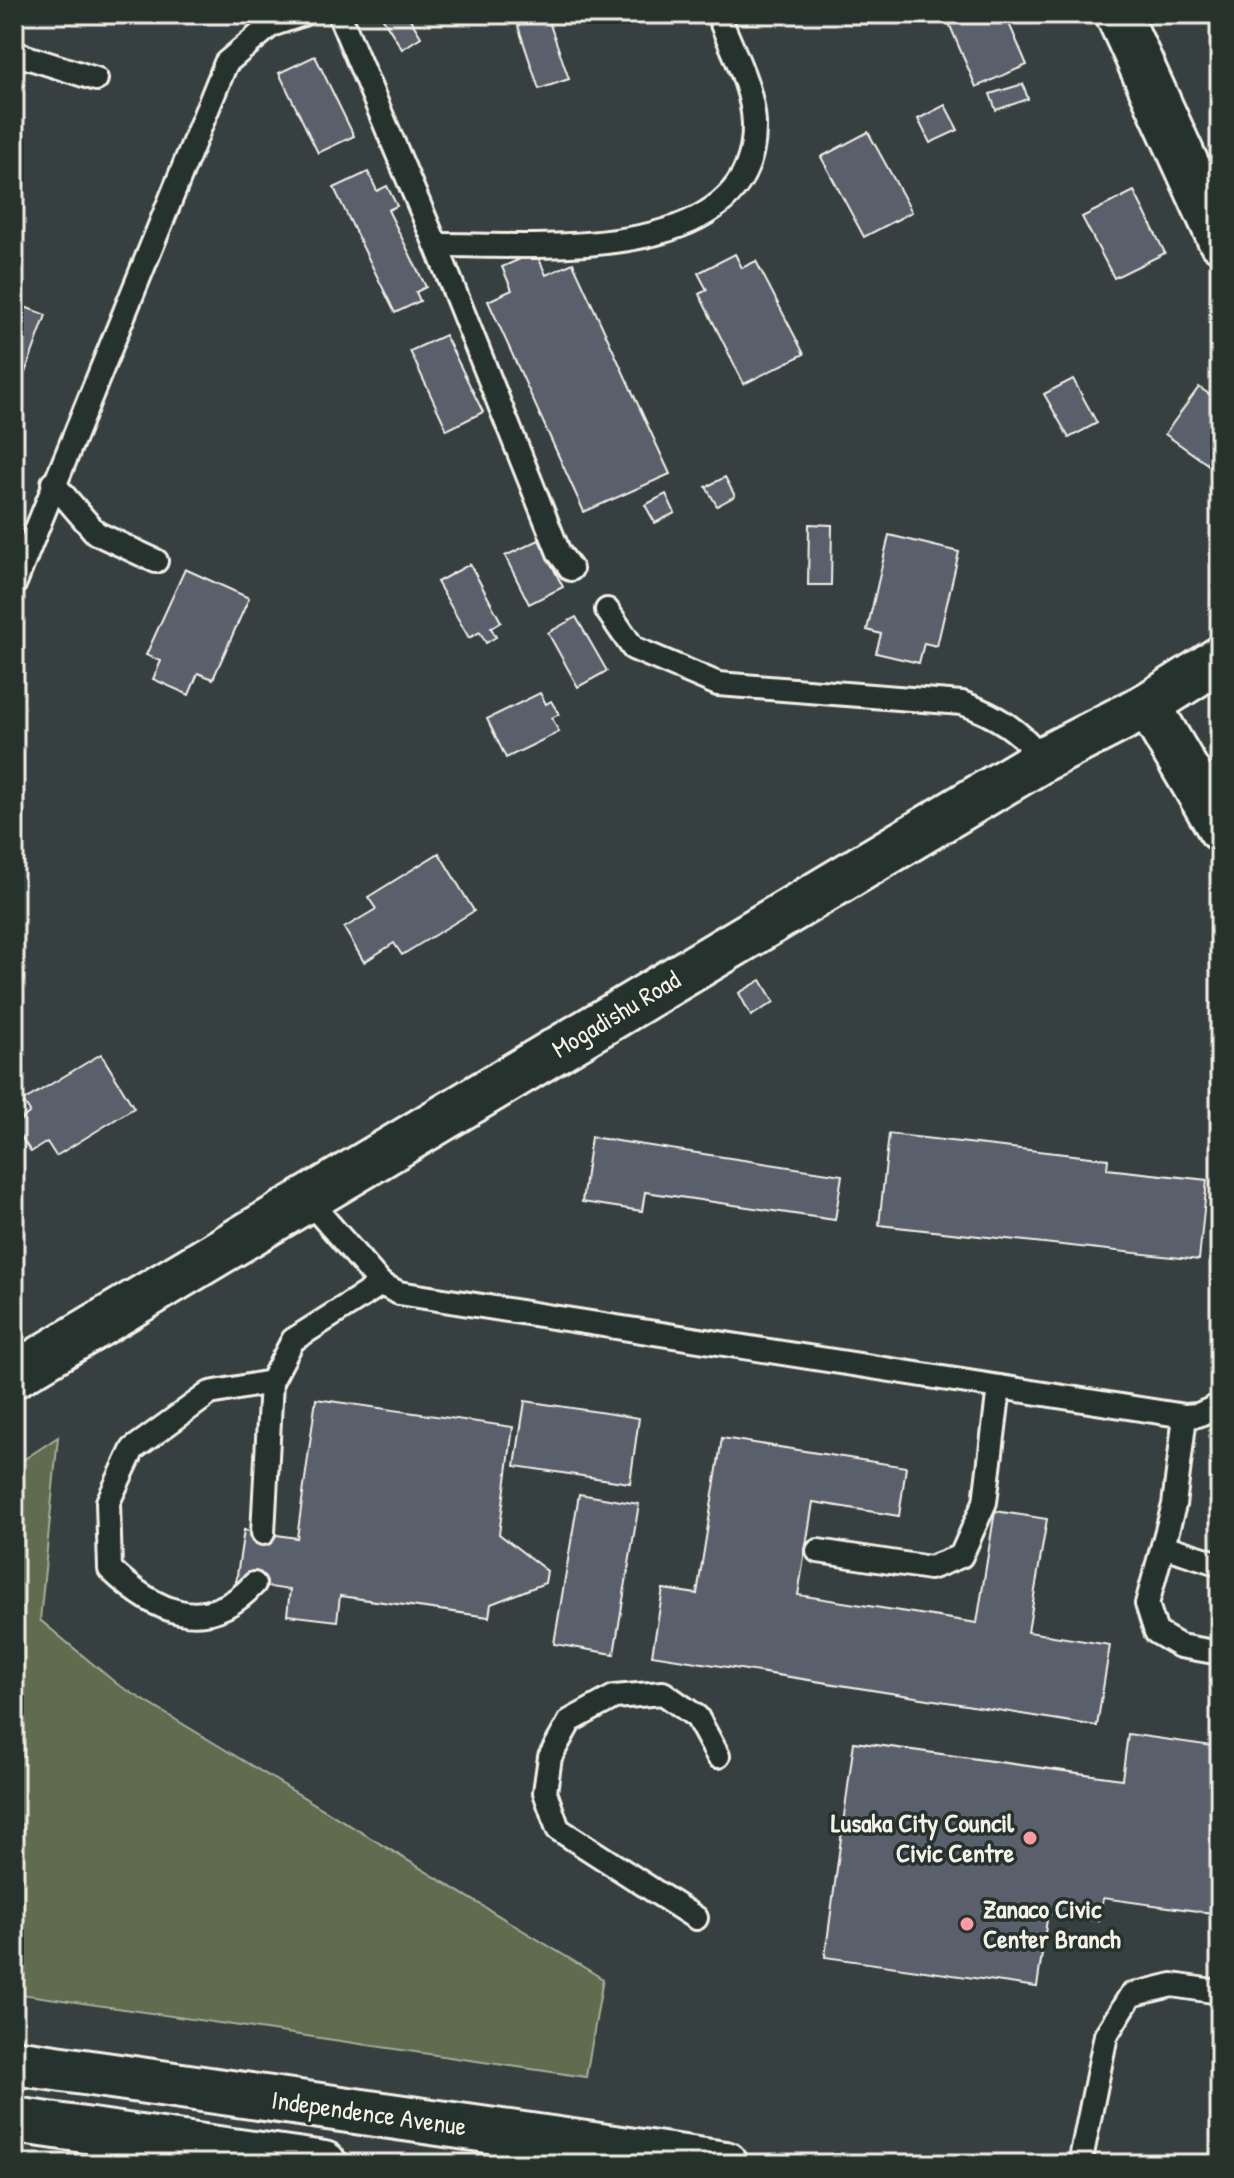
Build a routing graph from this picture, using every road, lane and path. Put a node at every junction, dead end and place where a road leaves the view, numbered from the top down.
1 (303, 14) edge
2 (339, 14) edge
3 (718, 14) edge
4 (1118, 14) edge
5 (14, 53) edge
6 (96, 79) dead end
7 (1220, 239) edge
8 (436, 245) junction
9 (53, 483) junction
10 (156, 561) dead end
11 (571, 569) dead end
12 (14, 585) edge
13 (607, 610) dead end
14 (1220, 659) edge
15 (1148, 705) junction
16 (1043, 759) junction
17 (1220, 828) edge
18 (307, 1199) junction
19 (381, 1284) junction
20 (14, 1375) edge
21 (271, 1382) junction
22 (999, 1387) junction
23 (1220, 1405) edge
24 (1185, 1416) junction
25 (263, 1533) dead end
26 (1163, 1546) junction
27 (818, 1551) dead end
28 (1220, 1564) edge
29 (254, 1584) dead end
30 (1220, 1653) edge
31 (718, 1756) dead end
32 (696, 1918) dead end
33 (1220, 1992) edge
34 (14, 2062) edge
35 (14, 2120) edge
36 (324, 2164) edge
37 (725, 2164) edge
38 (1080, 2164) edge

1 - 9 lane
2 - 8 lane
3 - 8 lane
4 - 7 street
5 - 6 lane
8 - 11 lane
9 - 10 lane
9 - 12 lane
13 - 16 lane
14 - 15 street, Mogadishu Road
15 - 16 street, Mogadishu Road
15 - 17 street
16 - 18 street, Mogadishu Road
18 - 19 lane
18 - 20 street, Mogadishu Road
19 - 21 lane
19 - 22 lane
21 - 25 lane
21 - 29 lane
22 - 24 lane
22 - 27 lane
23 - 24 lane
24 - 26 lane
26 - 28 lane
26 - 30 lane
31 - 32 lane
33 - 38 lane
34 - 37 street, Independence Avenue
35 - 36 street

